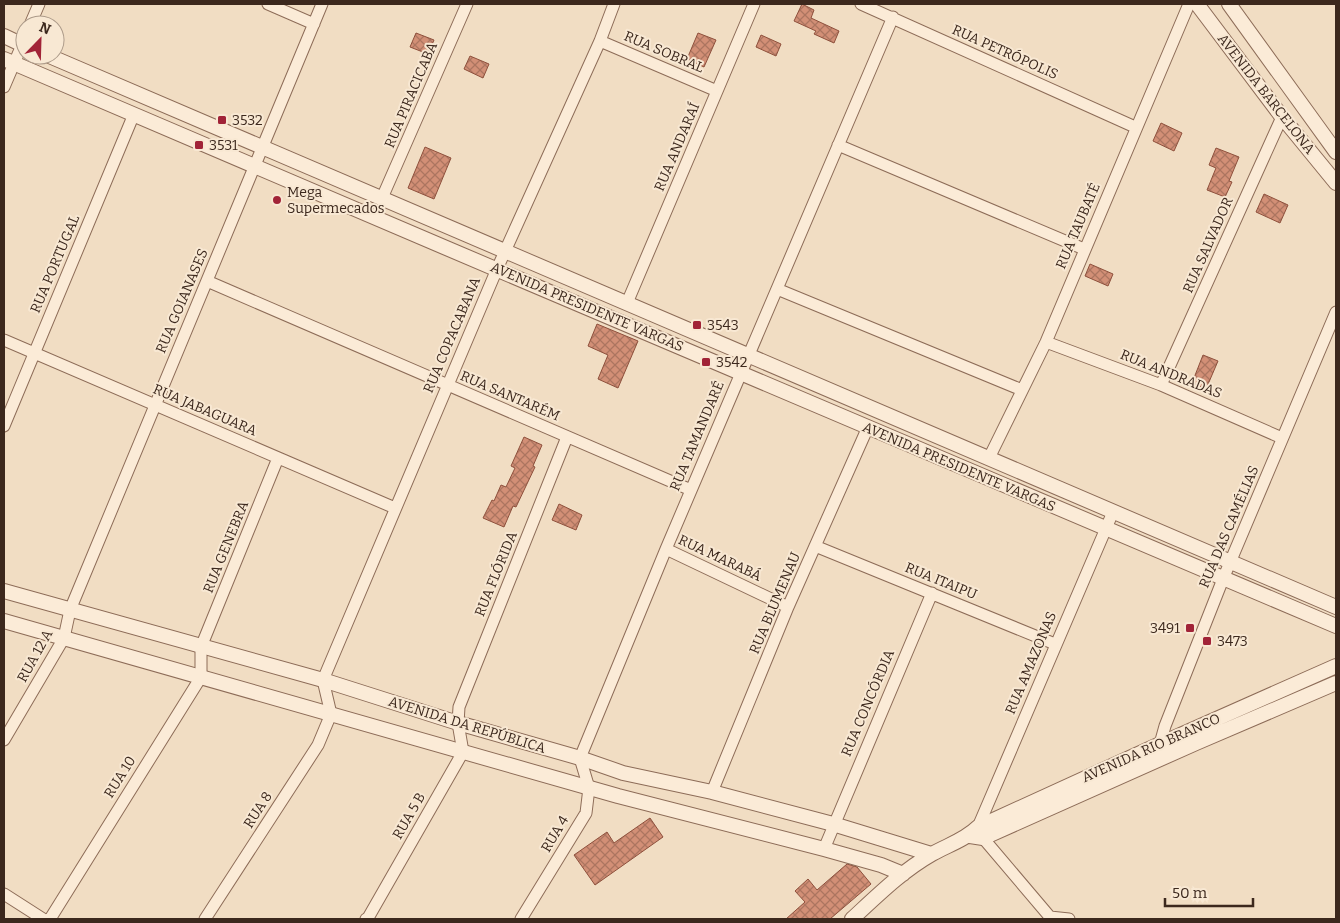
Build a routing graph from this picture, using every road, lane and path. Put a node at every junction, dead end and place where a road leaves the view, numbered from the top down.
1 (268, 4) edge
2 (322, 4) edge
3 (466, 4) edge
4 (614, 4) edge
5 (754, 4) edge
6 (861, 4) edge
7 (1189, 4) edge
8 (1197, 4) edge
9 (1229, 4) edge
10 (893, 17) junction
11 (314, 24) junction
12 (600, 41) junction
13 (9, 61) edge
14 (65, 63) edge
15 (4, 87) edge
16 (717, 91) junction
17 (134, 114) junction
18 (1282, 116) junction
19 (1135, 128) junction
20 (838, 146) junction
21 (263, 147) junction
22 (1336, 152) edge
23 (255, 166) junction
24 (1336, 183) edge
25 (382, 198) junction
26 (1084, 250) junction
27 (505, 251) junction
28 (497, 269) junction
29 (207, 282) junction
30 (777, 289) junction
31 (627, 303) junction
32 (1336, 312) edge
33 (4, 340) edge
34 (1046, 342) junction
35 (34, 353) junction
36 (749, 355) junction
37 (741, 373) junction
38 (447, 385) junction
39 (1161, 385) junction
40 (1022, 390) junction
41 (156, 405) junction
42 (4, 426) edge
43 (868, 427) junction
44 (568, 437) junction
45 (1282, 438) junction
46 (278, 458) junction
47 (989, 458) junction
48 (691, 490) junction
49 (395, 508) junction
50 (1113, 512) junction
51 (1104, 530) junction
52 (815, 546) junction
53 (666, 549) junction
54 (1231, 561) junction
55 (1223, 579) junction
56 (4, 591) edge
57 (932, 593) junction
58 (788, 607) junction
59 (1336, 607) edge
60 (70, 610) junction
61 (4, 621) edge
62 (1336, 626) edge
63 (64, 638) junction
64 (1055, 644) junction
65 (201, 647) junction
66 (1336, 666) edge
67 (201, 677) junction
68 (323, 680) junction
69 (1336, 683) edge
70 (330, 714) junction
71 (458, 723) junction
72 (4, 740) edge
73 (1161, 751) junction
74 (463, 752) junction
75 (580, 758) junction
76 (589, 788) junction
77 (712, 792) junction
78 (833, 824) junction
79 (977, 834) junction
80 (824, 849) junction
81 (931, 854) junction
82 (903, 874) junction
83 (4, 894) edge
84 (1048, 918) edge
85 (43, 919) edge
86 (50, 919) edge
87 (205, 919) edge
88 (367, 919) edge
89 (521, 919) edge
90 (852, 919) edge
91 (1069, 919) edge

1 - 11 street
2 - 11 street, RUA GOIANASES
3 - 25 street, RUA PIRACICABA
4 - 12 street, RUA COPACABANA
5 - 16 street, RUA ANDARAÍ
6 - 10 street, RUA PETRÓPOLIS
7 - 19 street, RUA TAUBATÉ
8 - 18 street, AVENIDA BARCELONA
9 - 22 street
10 - 19 street, RUA PETRÓPOLIS
10 - 20 street, RUA TAMANDARÉ
11 - 21 street, RUA GOIANASES
12 - 16 street, RUA SOBRAL
12 - 27 street, RUA COPACABANA
13 - 15 street
13 - 17 street, AVENIDA PRESIDENTE VARGAS
14 - 21 street, AVENIDA PRESIDENTE VARGAS
16 - 31 street, RUA ANDARAÍ
17 - 23 street, AVENIDA PRESIDENTE VARGAS
17 - 35 street, RUA PORTUGAL
18 - 24 street, AVENIDA BARCELONA
18 - 39 street, RUA SALVADOR
19 - 26 street, RUA TAUBATÉ
20 - 26 street
20 - 30 street, RUA TAMANDARÉ
21 - 23 street, RUA GOIANASES
21 - 25 street, AVENIDA PRESIDENTE VARGAS
23 - 28 street, AVENIDA PRESIDENTE VARGAS
23 - 29 street, RUA GOIANASES
25 - 27 street, AVENIDA PRESIDENTE VARGAS
26 - 34 street, RUA TAUBATÉ
27 - 28 street, RUA COPACABANA
27 - 31 street, AVENIDA PRESIDENTE VARGAS
28 - 37 street, AVENIDA PRESIDENTE VARGAS
28 - 38 street, RUA COPACABANA
29 - 38 street, RUA SANTARÉM
29 - 41 street, RUA GOIANASES
30 - 36 street, RUA TAMANDARÉ
30 - 40 street
31 - 36 street, AVENIDA PRESIDENTE VARGAS
32 - 45 street, RUA DAS CAMÉLIAS
33 - 35 street, RUA JABAGUARA
34 - 39 street, RUA ANDRADAS
34 - 40 street, RUA TAUBATÉ
35 - 41 street, RUA JABAGUARA
35 - 42 street, RUA PORTUGAL
36 - 37 street, RUA TAMANDARÉ
36 - 47 street, AVENIDA PRESIDENTE VARGAS
37 - 43 street, AVENIDA PRESIDENTE VARGAS
37 - 48 street, RUA TAMANDARÉ
38 - 44 street, RUA SANTARÉM
38 - 49 street, RUA COPACABANA
39 - 45 street, RUA ANDRADAS
40 - 47 street, RUA TAUBATÉ
41 - 46 street, RUA JABAGUARA
41 - 60 street, RUA GOIANASES
43 - 51 street, AVENIDA PRESIDENTE VARGAS
43 - 52 street, RUA BLUMENAU
44 - 48 street, RUA SANTARÉM
44 - 71 street, RUA FLÓRIDA
45 - 54 street, RUA DAS CAMÉLIAS
46 - 49 street, RUA JABAGUARA
46 - 65 street, RUA GENEBRA
47 - 50 street, AVENIDA PRESIDENTE VARGAS
48 - 53 street, RUA TAMANDARÉ
49 - 68 street, RUA COPACABANA
50 - 51 street, RUA AMAZONAS
50 - 54 street, AVENIDA PRESIDENTE VARGAS
51 - 55 street, AVENIDA PRESIDENTE VARGAS
51 - 64 street, RUA AMAZONAS
52 - 57 street, RUA ITAIPU
52 - 58 street, RUA BLUMENAU
53 - 58 street, RUA MARABÁ
53 - 75 street, RUA TAMANDARÉ
54 - 55 street, RUA DAS CAMÉLIAS
54 - 59 street, AVENIDA PRESIDENTE VARGAS
55 - 62 street, AVENIDA PRESIDENTE VARGAS
55 - 73 street, RUA DAS CAMÉLIAS
56 - 60 street, AVENIDA DA REPÚBLICA
57 - 64 street, RUA ITAIPU
57 - 78 street, RUA CONCÓRDIA
58 - 77 street, RUA BLUMENAU
60 - 63 street, RUA 12 A
60 - 65 street, AVENIDA DA REPÚBLICA
61 - 63 street, AVENIDA DA REPÚBLICA
63 - 67 street, AVENIDA DA REPÚBLICA
63 - 72 street, RUA 12 A
64 - 79 street, RUA AMAZONAS
65 - 67 street
65 - 68 street, AVENIDA DA REPÚBLICA
66 - 73 street, AVENIDA RIO BRANCO
67 - 70 street, AVENIDA DA REPÚBLICA
67 - 86 street, RUA 10
68 - 70 street
68 - 71 street, AVENIDA DA REPÚBLICA
69 - 73 street, AVENIDA RIO BRANCO
70 - 74 street, AVENIDA DA REPÚBLICA
70 - 87 street, RUA 8
71 - 74 street
71 - 75 street, AVENIDA DA REPÚBLICA
73 - 79 street, AVENIDA RIO BRANCO
74 - 76 street, AVENIDA DA REPÚBLICA
74 - 88 street, RUA 5 B
75 - 76 street, RUA 4
75 - 77 street, AVENIDA DA REPÚBLICA
76 - 80 street, AVENIDA DA REPÚBLICA
76 - 89 street, RUA 4
77 - 78 street, AVENIDA DA REPÚBLICA
78 - 80 street, RUA CONCÓRDIA
78 - 81 street, AVENIDA DA REPÚBLICA
79 - 81 street, AVENIDA RIO BRANCO
79 - 84 street
80 - 82 street, AVENIDA DA REPÚBLICA
81 - 82 street, AVENIDA RIO BRANCO
82 - 90 street, AVENIDA RIO BRANCO
83 - 85 street
84 - 91 street

